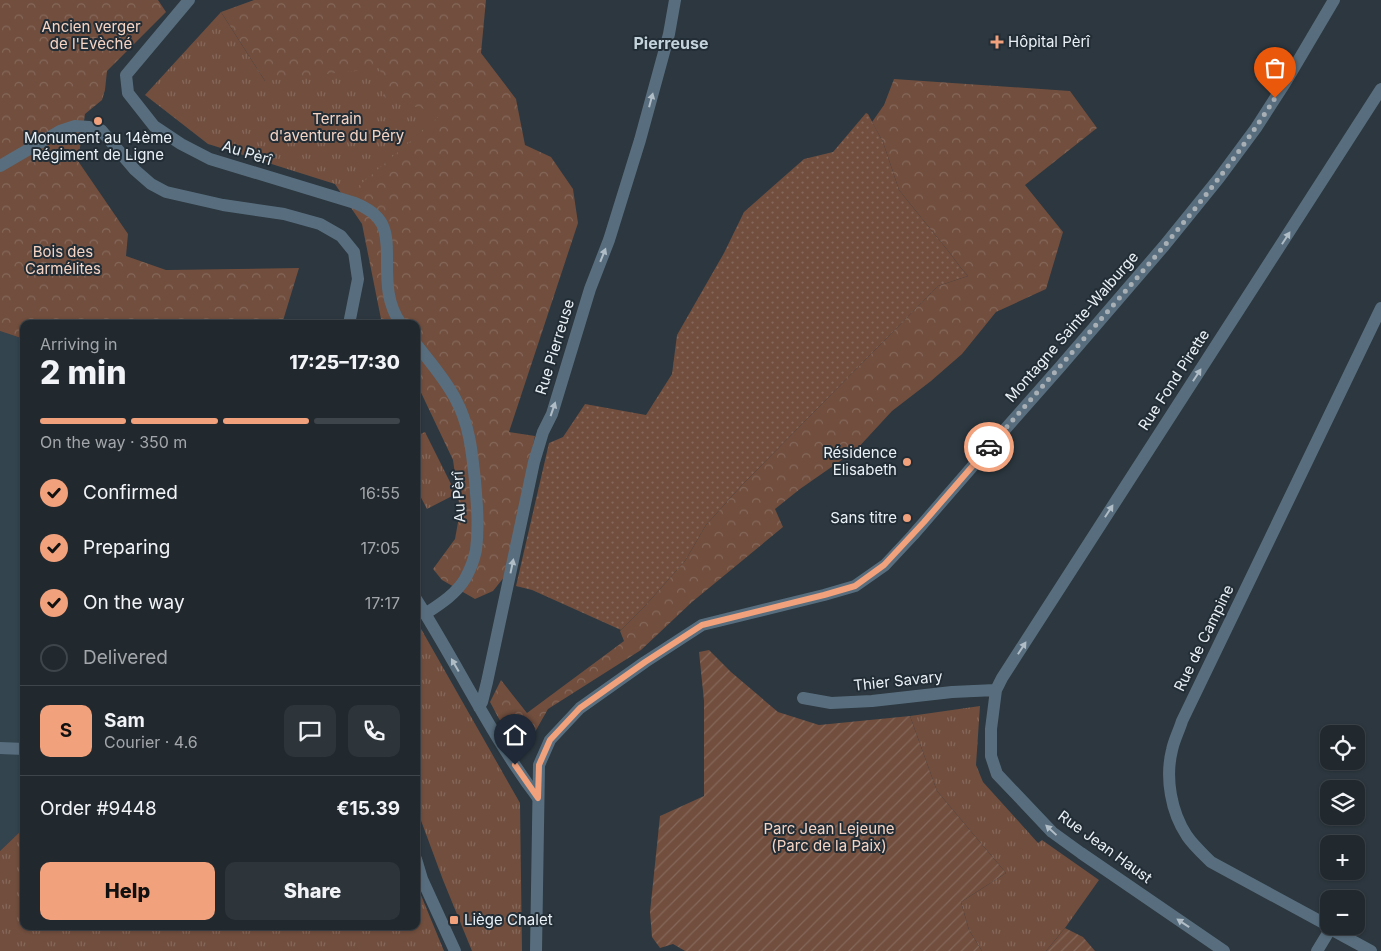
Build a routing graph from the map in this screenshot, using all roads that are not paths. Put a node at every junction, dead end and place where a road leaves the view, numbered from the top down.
1 (189, 0) edge
2 (675, 0) edge
3 (1334, 0) edge
4 (1381, 89) edge
5 (0, 166) edge
6 (1381, 308) edge
7 (350, 320) edge
8 (399, 320) edge
9 (420, 349) edge
10 (420, 606) edge
11 (425, 614) junction
12 (996, 690) junction
13 (803, 698) dead end
14 (479, 708) junction
15 (0, 748) edge
16 (20, 749) edge
17 (538, 798) junction
18 (420, 872) edge
19 (1320, 922) edge
20 (1326, 935) edge
21 (1342, 935) edge
22 (455, 951) edge
23 (536, 951) edge
24 (1224, 951) edge
25 (1317, 951) edge
26 (1371, 951) edge

1 - 8 street, Au Pèrî
14 -> 2 street, Rue Pierreuse
3 - 17 street, Montagne Sainte-Walburge
12 -> 4 street, Rue Fond Pirette
5 - 7 street
6 - 19 street, Rue de Campine
9 - 11 street, Au Pèrî
10 - 11 street
14 -> 11 street
12 - 13 street, Thier Savary
24 -> 12 street, Rue Jean Haust
14 - 17 street
15 - 16 street
17 - 23 street, Montagne Sainte-Walburge
18 - 22 street
20 - 25 street
21 - 26 street, Rue de Campine

